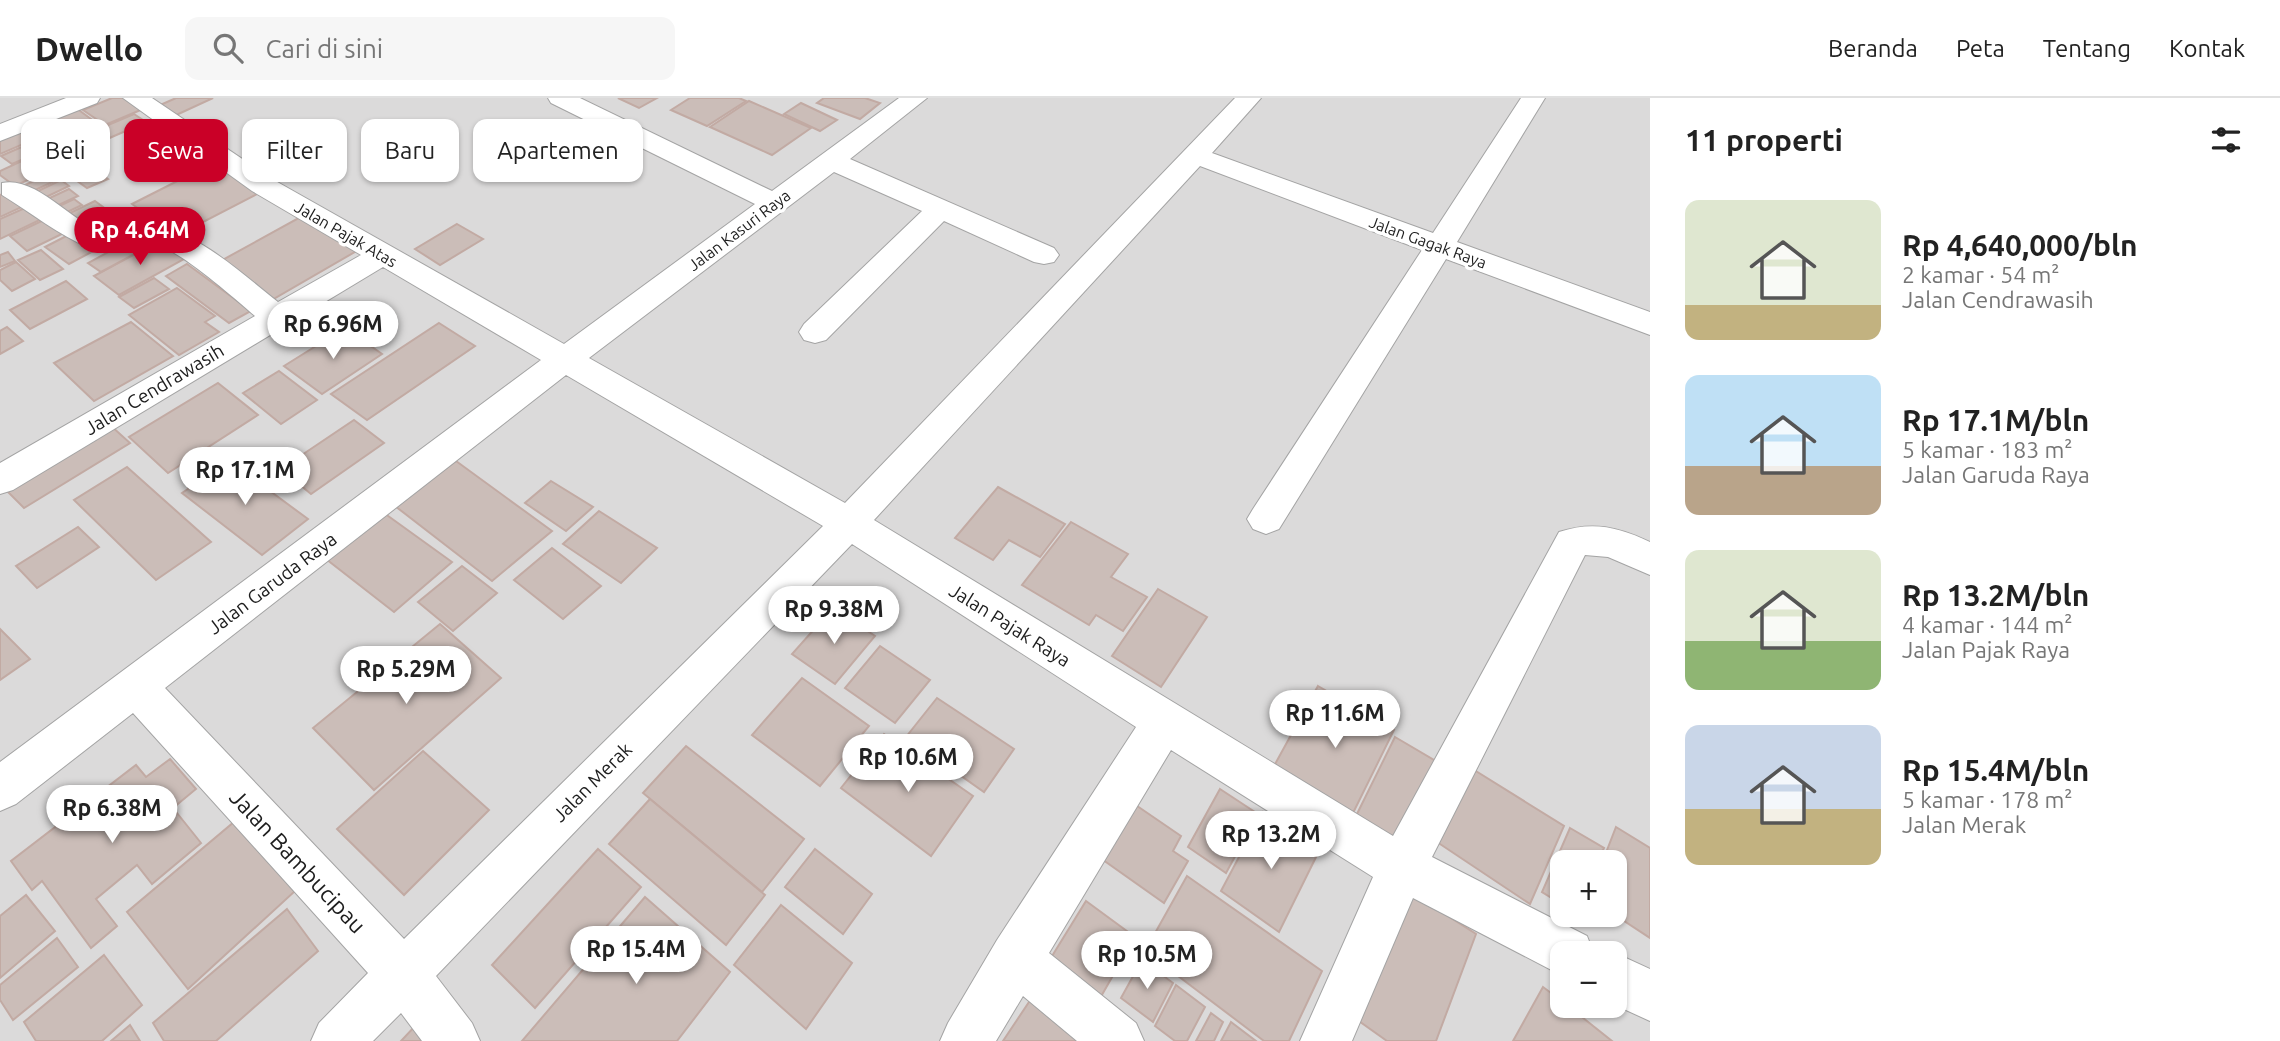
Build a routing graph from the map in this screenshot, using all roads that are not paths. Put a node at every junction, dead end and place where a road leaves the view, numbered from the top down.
1 (88, 98) edge
2 (135, 98) edge
3 (915, 98) edge
4 (1249, 98) edge
5 (1533, 98) edge
6 (575, 101) edge
7 (0, 133) edge
8 (1200, 158) junction
9 (832, 160) junction
10 (12, 189) dead end
11 (775, 202) junction
12 (940, 209) junction
13 (1441, 247) junction
14 (1044, 254) dead end
15 (382, 255) junction
16 (276, 317) junction
17 (1650, 324) edge
18 (815, 332) dead end
19 (553, 368) junction
20 (0, 480) edge
21 (1266, 519) dead end
22 (849, 523) junction
23 (1650, 559) edge
24 (136, 687) junction
25 (1164, 722) junction
26 (0, 789) edge
27 (1402, 867) junction
28 (1550, 944) edge
29 (1014, 958) junction
30 (402, 973) junction
31 (1627, 984) edge
32 (1650, 996) edge
33 (337, 1041) edge
34 (454, 1041) edge
35 (966, 1041) edge
36 (1118, 1041) edge
37 (1326, 1041) edge

1 - 7 street
2 - 15 street, Jalan Pajak Atas
3 - 9 street, Jalan Kasuri Raya
4 - 8 street
5 - 13 street
6 - 11 street
8 - 13 street, Jalan Gagak Raya
8 - 22 street
9 - 11 street, Jalan Kasuri Raya
9 - 12 street
10 - 16 street
11 - 19 street, Jalan Kasuri Raya
12 - 14 street
12 - 18 street
13 - 17 street, Jalan Gagak Raya
13 - 21 street
15 - 16 street, Jalan Cendrawasih
15 - 19 street, Jalan Pajak Atas
16 - 20 street, Jalan Cendrawasih
19 - 22 street, Jalan Pajak Atas
19 - 24 street, Jalan Garuda Raya
22 - 25 street, Jalan Pajak Raya
22 - 30 street, Jalan Merak
23 - 27 street
24 - 26 street, Jalan Garuda Raya
24 - 30 street, Jalan Bambucipau
25 - 27 street, Jalan Pajak Raya
25 - 29 street
27 - 28 street, Jalan Pajak Raya
27 - 37 street
29 - 35 street
29 - 36 street
30 - 33 street, Jalan Merak
30 - 34 street, Jalan Bambucipau
31 - 32 street

